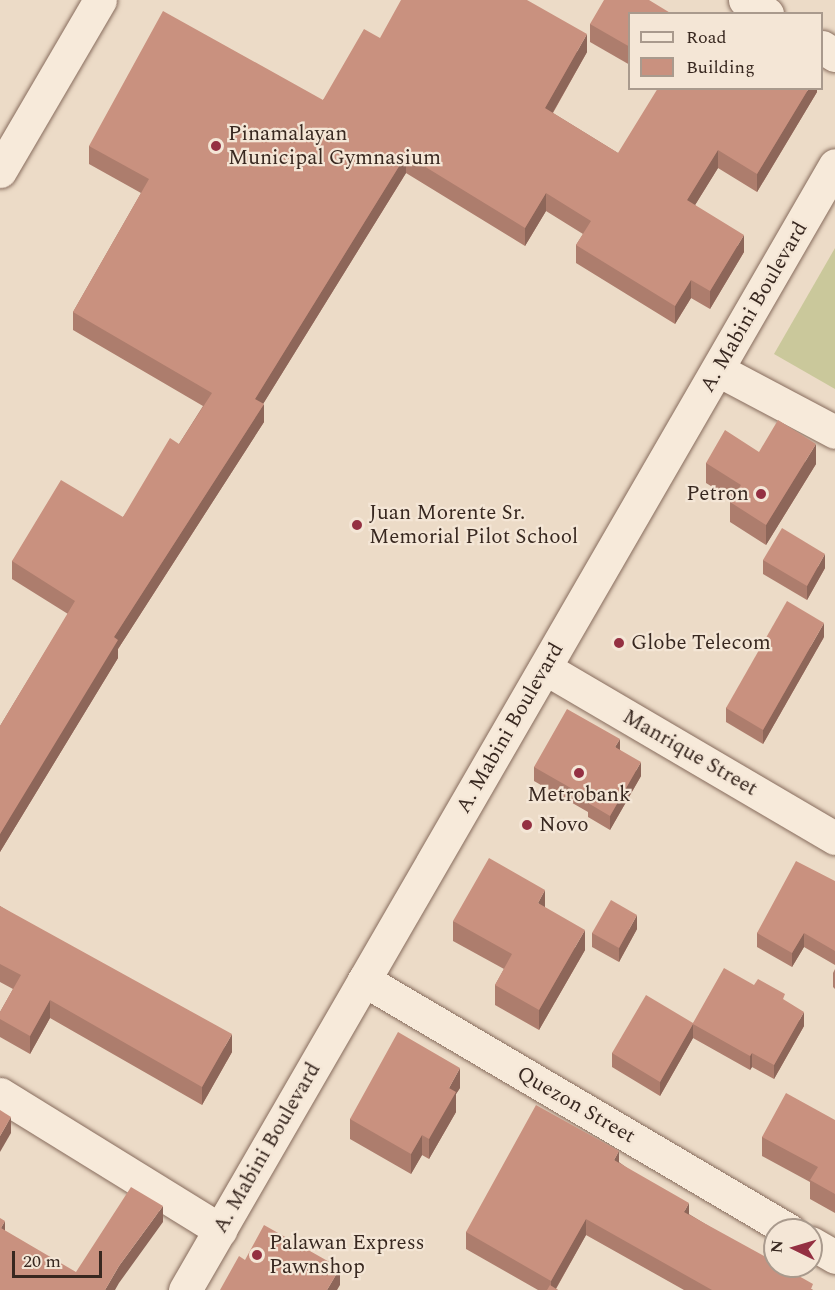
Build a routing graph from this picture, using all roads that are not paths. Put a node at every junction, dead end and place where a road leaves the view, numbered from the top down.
1 (100, 0) edge
2 (745, 0) edge
3 (764, 12) edge
4 (835, 165) edge
5 (0, 171) edge
6 (718, 370) junction
7 (835, 432) edge
8 (545, 668) junction
9 (835, 838) edge
10 (364, 980) junction
11 (0, 1094) edge
12 (769, 1218) edge
13 (219, 1230) junction
14 (185, 1290) edge

1 - 5 street
2 - 3 street
4 - 6 street, A. Mabini Boulevard
6 - 7 street
6 - 8 street, A. Mabini Boulevard
8 - 9 street, Manrique Street
8 - 10 street, A. Mabini Boulevard
10 - 12 street, Quezon Street
10 - 13 street, A. Mabini Boulevard
11 - 13 street
13 - 14 street, A. Mabini Boulevard

